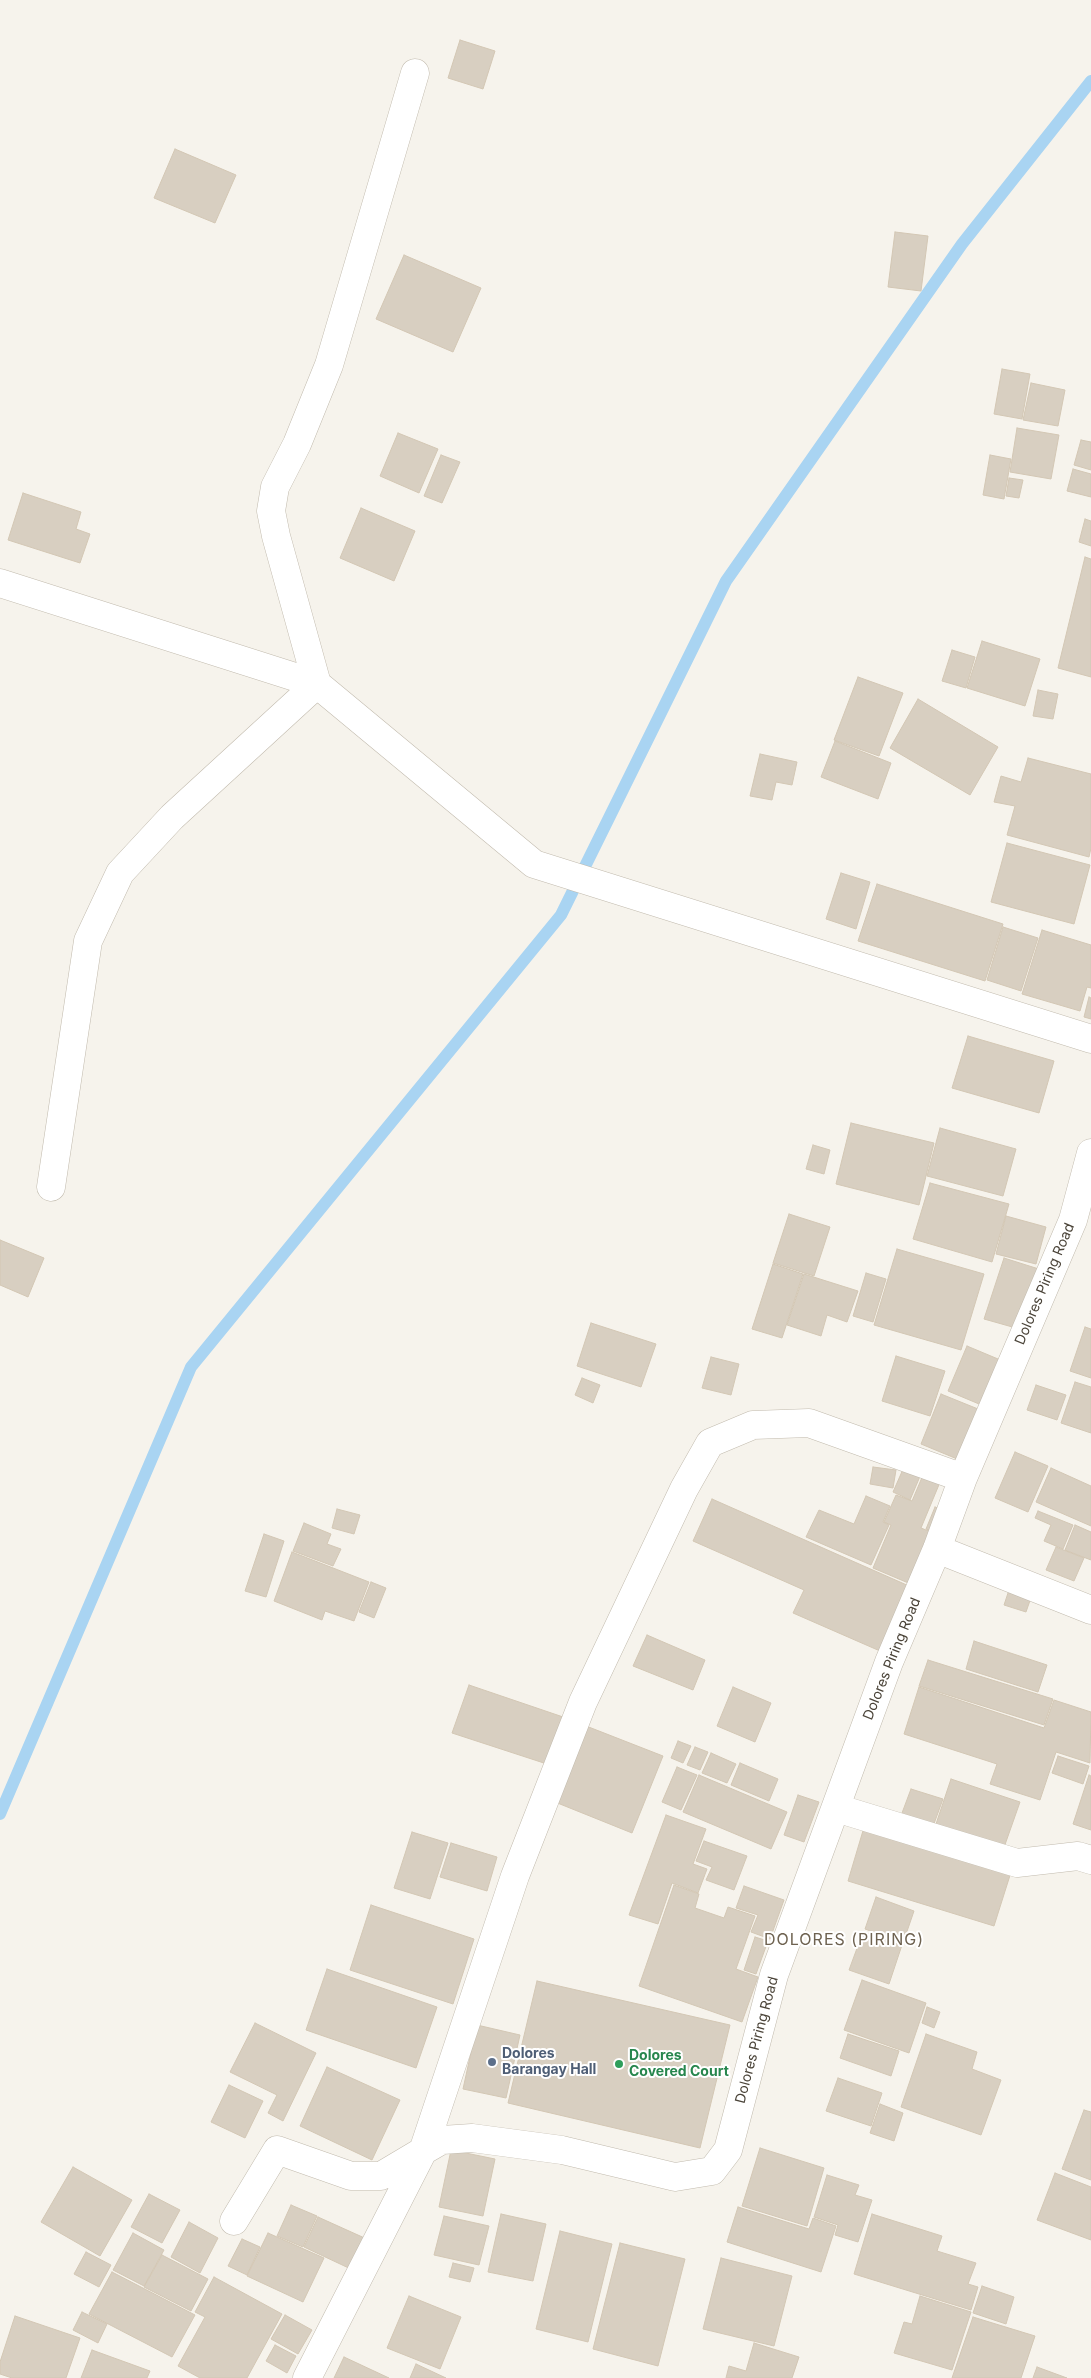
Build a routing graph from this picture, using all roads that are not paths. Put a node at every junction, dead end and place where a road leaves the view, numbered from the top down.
1 (415, 73) dead end
2 (0, 583) edge
3 (317, 684) junction
4 (1091, 1039) edge
5 (1091, 1153) edge
6 (51, 1187) dead end
7 (963, 1478) junction
8 (937, 1549) junction
9 (1091, 1610) edge
10 (836, 1808) junction
11 (1091, 1860) edge
12 (423, 2151) junction
13 (234, 2221) dead end
14 (307, 2378) edge

1 - 3 street
2 - 3 street
3 - 4 street
3 - 6 street
5 - 7 street, Dolores Piring Road
7 - 8 street, Dolores Piring Road
7 - 12 street
8 - 9 street
8 - 10 street, Dolores Piring Road
10 - 11 street
10 - 12 street, Dolores Piring Road
12 - 13 street
12 - 14 street

